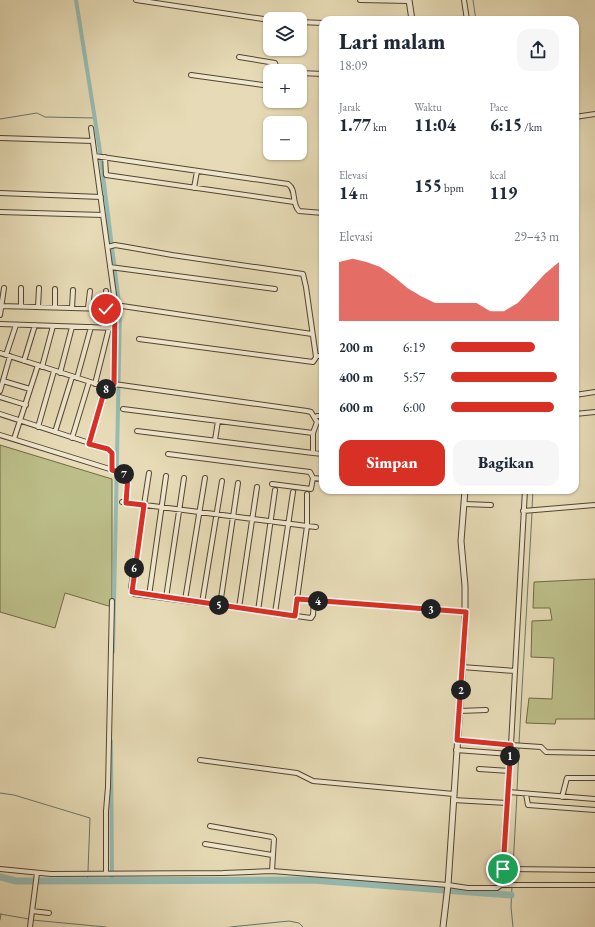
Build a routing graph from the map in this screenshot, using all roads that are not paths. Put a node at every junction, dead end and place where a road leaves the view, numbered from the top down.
1 (136, 0) edge
2 (360, 0) edge
3 (409, 0) edge
4 (465, 0) edge
5 (411, 16) edge
6 (467, 16) edge
7 (263, 19) edge
8 (307, 22) edge
9 (319, 23) edge
10 (239, 57) dead end
11 (275, 64) edge
12 (307, 73) edge
13 (319, 74) edge
14 (191, 75) dead end
15 (263, 85) edge
16 (595, 114) edge
17 (579, 116) edge
18 (91, 128) dead end
19 (0, 138) edge
20 (93, 141) junction
21 (96, 156) junction
22 (105, 157) junction
23 (197, 170) junction
24 (194, 188) junction
25 (0, 193) edge
26 (101, 196) junction
27 (294, 202) junction
28 (0, 212) edge
29 (319, 213) edge
30 (103, 215) junction
31 (108, 247) junction
32 (111, 267) junction
33 (4, 288) dead end
34 (21, 288) dead end
35 (39, 288) dead end
36 (55, 289) dead end
37 (275, 289) dead end
38 (73, 290) dead end
39 (90, 291) dead end
40 (106, 291) dead end
41 (1, 306) junction
42 (21, 306) junction
43 (38, 307) junction
44 (116, 307) junction
45 (55, 308) junction
46 (72, 308) junction
47 (88, 308) junction
48 (106, 309) junction
49 (0, 315) edge
50 (0, 324) edge
51 (16, 324) junction
52 (35, 325) junction
53 (53, 326) junction
54 (72, 327) junction
55 (91, 327) junction
56 (109, 328) junction
57 (116, 328) junction
58 (312, 334) junction
59 (139, 339) dead end
60 (0, 353) edge
61 (8, 355) junction
62 (316, 357) junction
63 (319, 357) edge
64 (24, 361) junction
65 (40, 366) junction
66 (54, 371) junction
67 (60, 373) junction
68 (72, 377) junction
69 (77, 378) junction
70 (3, 381) junction
71 (89, 382) junction
72 (95, 384) junction
73 (114, 384) junction
74 (106, 388) junction
75 (30, 389) junction
76 (0, 391) edge
77 (595, 392) edge
78 (579, 394) edge
79 (0, 396) edge
80 (26, 405) junction
81 (123, 409) dead end
82 (595, 412) edge
83 (0, 414) edge
84 (579, 414) edge
85 (218, 420) junction
86 (21, 421) junction
87 (317, 422) joint
88 (38, 427) junction
89 (138, 431) dead end
90 (55, 432) junction
91 (313, 433) junction
92 (0, 435) edge
93 (72, 438) junction
94 (14, 439) junction
95 (215, 440) junction
96 (89, 444) junction
97 (313, 453) junction
98 (168, 454) dead end
99 (319, 454) edge
100 (113, 471) junction
101 (149, 473) dead end
102 (166, 476) dead end
103 (184, 478) dead end
104 (204, 478) dead end
105 (313, 478) junction
106 (319, 479) edge
107 (222, 481) dead end
108 (238, 483) dead end
109 (272, 484) dead end
110 (257, 487) dead end
111 (275, 490) dead end
112 (293, 492) dead end
113 (307, 494) dead end
114 (465, 494) edge
115 (525, 494) edge
116 (464, 504) junction
117 (144, 505) junction
118 (491, 505) dead end
119 (595, 505) edge
120 (163, 507) junction
121 (180, 510) junction
122 (524, 510) junction
123 (198, 512) junction
124 (216, 514) junction
125 (234, 516) junction
126 (252, 519) junction
127 (271, 521) junction
128 (289, 523) junction
129 (307, 526) junction
130 (316, 527) dead end
131 (150, 596) junction
132 (166, 598) junction
133 (297, 599) junction
134 (185, 600) junction
135 (314, 600) junction
136 (112, 601) dead end
137 (202, 603) junction
138 (220, 605) junction
139 (239, 608) junction
140 (258, 611) junction
141 (466, 612) junction
142 (276, 613) junction
143 (295, 616) junction
144 (462, 667) junction
145 (515, 672) junction
146 (486, 710) dead end
147 (459, 711) junction
148 (457, 740) junction
149 (502, 744) junction
150 (512, 745) junction
151 (456, 750) junction
152 (501, 753) junction
153 (595, 753) edge
154 (511, 754) junction
155 (200, 760) dead end
156 (479, 769) dead end
157 (510, 771) junction
158 (595, 778) edge
159 (510, 792) junction
160 (526, 794) junction
161 (454, 797) junction
162 (562, 797) junction
163 (595, 798) edge
164 (507, 803) junction
165 (595, 810) edge
166 (210, 826) dead end
167 (205, 844) dead end
168 (272, 854) junction
169 (0, 869) edge
170 (504, 869) junction
171 (595, 870) edge
172 (272, 871) junction
173 (37, 873) junction
174 (109, 873) junction
175 (503, 885) junction
176 (595, 885) edge
177 (448, 886) junction
178 (32, 913) junction
179 (49, 913) dead end
180 (30, 925) edge
181 (443, 927) edge

1 - 7 street
2 - 3 street
3 - 5 street
4 - 6 street
8 - 9 street
10 - 11 street
12 - 13 street
14 - 15 street
16 - 17 street
18 - 20 street
19 - 20 street
20 - 21 street
21 - 22 street
21 - 26 street
22 - 23 street
22 - 24 street
23 - 24 street
23 - 27 street
24 - 27 street
25 - 26 street
26 - 30 street
27 - 29 street
28 - 30 street
30 - 31 street
31 - 32 street
31 - 58 street
32 - 37 street
32 - 44 street
33 - 41 street
34 - 42 street
35 - 43 street
36 - 45 street
38 - 46 street
39 - 47 street
40 - 48 street
41 - 42 street
41 - 49 street
42 - 43 street
43 - 45 street
44 - 48 street
44 - 57 street
44 - 58 street
45 - 46 street
46 - 47 street
47 - 48 street
50 - 51 street
51 - 52 street
51 - 61 street
52 - 53 street
52 - 64 street
53 - 54 street
53 - 65 street
54 - 55 street
54 - 67 street
55 - 56 street
55 - 69 street
56 - 57 street
56 - 72 street
57 - 73 street
58 - 62 street
59 - 62 street
60 - 61 street
61 - 64 street
61 - 70 street
62 - 63 street
64 - 65 street
65 - 66 street
65 - 75 street
66 - 67 street
66 - 88 street
67 - 68 street
68 - 69 street
68 - 90 street
69 - 71 street
70 - 75 street
70 - 76 street
71 - 72 street
71 - 93 street
72 - 74 street
73 - 74 street
73 - 87 street
74 - 96 street
75 - 80 street
77 - 78 street
79 - 80 street
80 - 86 street
81 - 85 street
82 - 84 street
83 - 86 street
85 - 91 street
85 - 95 street
86 - 88 street
86 - 94 street
87 - 91 street
88 - 90 street
89 - 95 street
90 - 93 street
91 - 97 street
92 - 94 street
93 - 96 street
94 - 100 street
95 - 97 street
96 - 100 street
97 - 99 street
98 - 105 street
100 - 117 street
101 - 117 street
102 - 120 street
103 - 121 street
104 - 123 street
105 - 106 street
105 - 109 street
107 - 124 street
108 - 125 street
110 - 126 street
111 - 127 street
112 - 128 street
113 - 129 street
114 - 116 street
115 - 122 street
116 - 118 street
116 - 141 street
117 - 120 street
117 - 131 street
119 - 122 street
120 - 121 street
120 - 131 street
121 - 123 street
121 - 132 street
122 - 145 street
123 - 124 street
123 - 134 street
124 - 125 street
124 - 137 street
125 - 126 street
125 - 138 street
126 - 127 street
126 - 139 street
127 - 128 street
127 - 140 street
128 - 129 street
128 - 142 street
129 - 130 street
129 - 133 street
131 - 132 street
132 - 134 street
133 - 135 street
133 - 143 street
134 - 137 street
135 - 141 street
135 - 143 street
136 - 174 street
137 - 138 street
138 - 139 street
139 - 140 street
140 - 142 street
141 - 144 street
142 - 143 street
144 - 145 street
144 - 147 street
145 - 150 street
146 - 147 street
147 - 148 street
148 - 149 street
148 - 151 street
149 - 150 street
149 - 152 street
150 - 153 street
150 - 154 street
151 - 152 street
151 - 161 street
152 - 154 street
154 - 157 street
155 - 161 street
156 - 157 street
157 - 159 street
158 - 162 street
159 - 160 street
159 - 164 street
160 - 162 street
160 - 165 street
161 - 164 street
161 - 177 street
162 - 163 street
164 - 170 street
166 - 168 street
167 - 168 street
168 - 172 street
169 - 173 street
170 - 171 street
170 - 175 street
172 - 174 street
172 - 177 street
173 - 174 street
173 - 178 street
175 - 176 street
175 - 177 street
177 - 181 street
178 - 179 street
178 - 180 street

